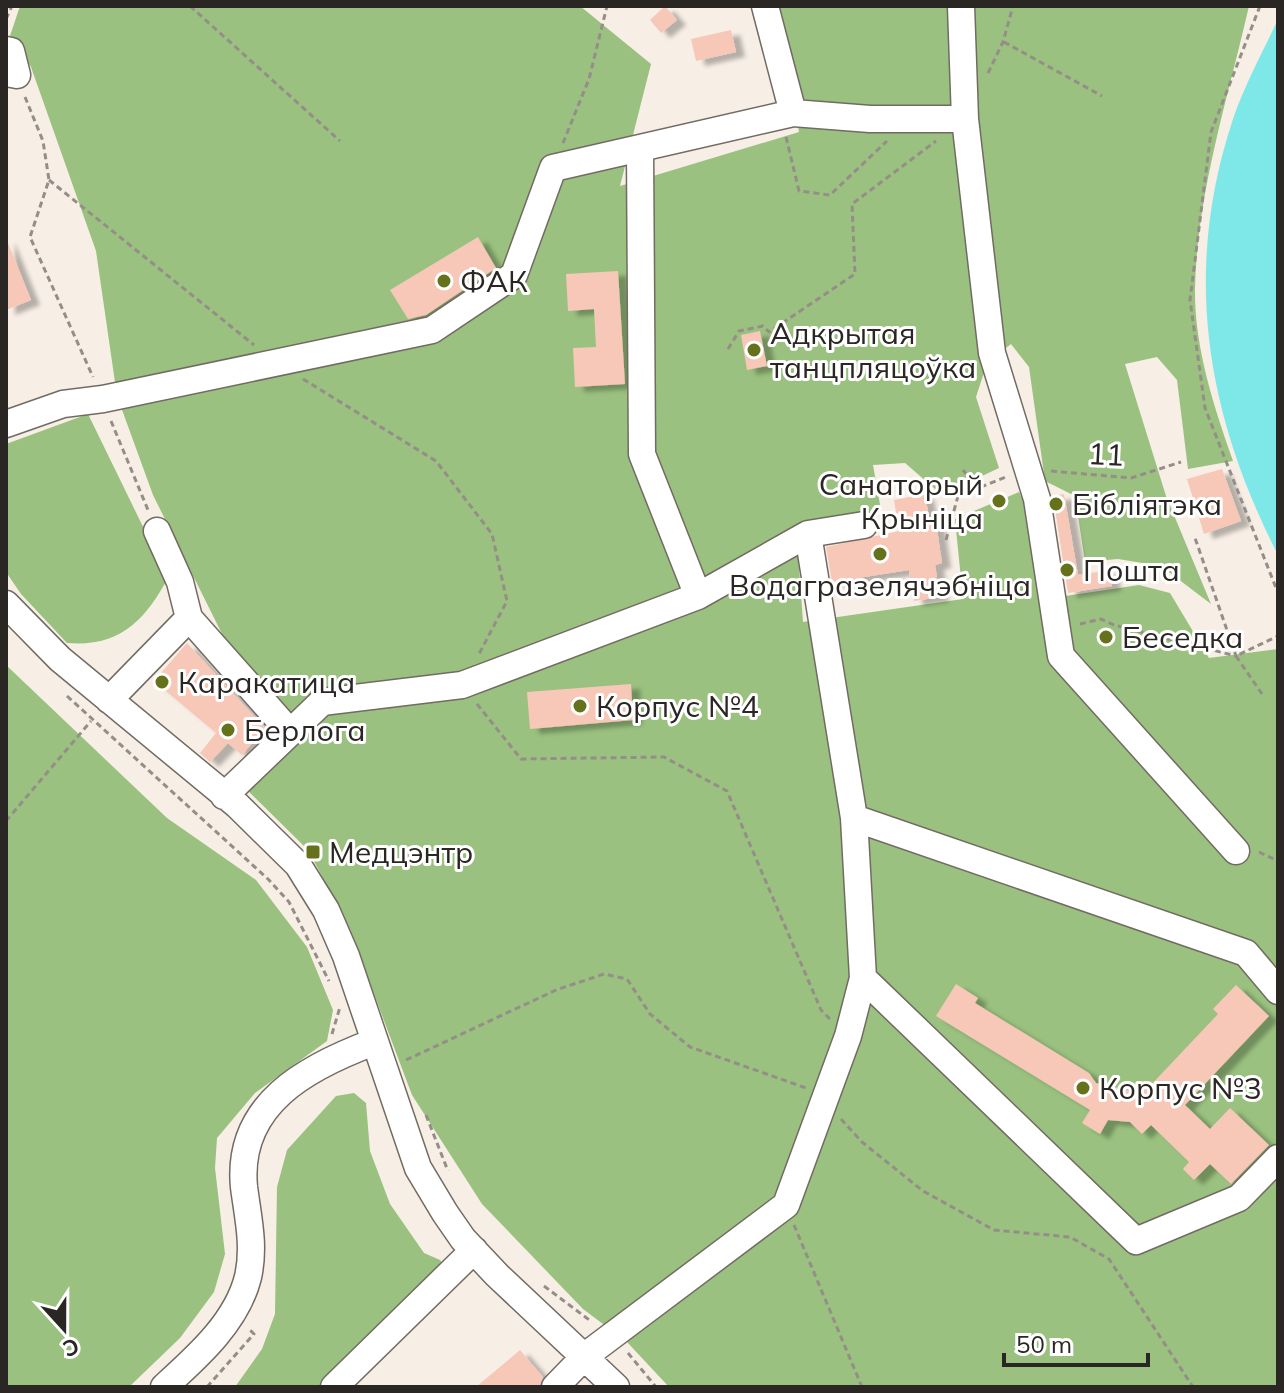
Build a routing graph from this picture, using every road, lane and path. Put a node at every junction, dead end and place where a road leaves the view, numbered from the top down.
1 (12, 6) edge
2 (190, 6) edge
3 (607, 6) edge
4 (767, 6) edge
5 (961, 6) edge
6 (1013, 6) edge
7 (1260, 6) edge
8 (6, 19) edge
9 (1003, 42) junction
10 (6, 50) edge
11 (11, 74) edge
12 (984, 81) dead end
13 (1102, 96) dead end
14 (793, 113) junction
15 (910, 119) junction
16 (965, 119) junction
17 (340, 141) dead end
18 (640, 150) junction
19 (553, 168) junction
20 (49, 180) junction
21 (728, 349) dead end
22 (276, 363) junction
23 (103, 399) junction
24 (6, 424) edge
25 (1181, 462) dead end
26 (963, 470) dead end
27 (1031, 480) junction
28 (978, 488) junction
29 (864, 525) dead end
30 (157, 531) joint
31 (808, 534) junction
32 (1195, 538) dead end
33 (946, 540) dead end
34 (1278, 593) edge
35 (698, 596) junction
36 (6, 604) edge
37 (189, 618) junction
38 (1056, 629) junction
39 (1278, 636) edge
40 (1236, 656) junction
41 (462, 685) junction
42 (59, 689) dead end
43 (1262, 694) dead end
44 (109, 700) junction
45 (91, 720) junction
46 (290, 732) junction
47 (224, 796) junction
48 (854, 818) junction
49 (6, 821) edge
50 (1236, 851) dead end
51 (863, 978) junction
52 (1278, 991) edge
53 (333, 992) dead end
54 (340, 1006) dead end
55 (831, 1020) dead end
56 (332, 1038) dead end
57 (374, 1042) junction
58 (404, 1061) dead end
59 (824, 1101) junction
60 (424, 1111) dead end
61 (1278, 1158) edge
62 (451, 1180) dead end
63 (786, 1205) junction
64 (474, 1250) junction
65 (534, 1279) dead end
66 (248, 1328) dead end
67 (613, 1338) junction
68 (585, 1356) junction
69 (164, 1387) edge
70 (207, 1387) edge
71 (334, 1387) edge
72 (555, 1387) edge
73 (616, 1387) edge
74 (656, 1387) edge
75 (862, 1387) edge
76 (1193, 1387) edge

1 - 8 path
2 - 17 path
3 - 19 path
4 - 14 street
5 - 16 street
6 - 9 path
7 - 34 path
9 - 12 path
9 - 13 path
10 - 11 street
11 - 20 path
14 - 15 street
14 - 15 path
14 - 18 street
15 - 16 street
16 - 21 path
16 - 27 street
18 - 19 street
18 - 35 street
19 - 22 street
20 - 22 path
20 - 23 path
22 - 23 street
22 - 41 path
23 - 24 street
23 - 30 path
25 - 27 path, 11
26 - 28 path
27 - 28 path, 11
27 - 38 street
28 - 33 path
29 - 31 street
30 - 37 street
31 - 35 street
31 - 48 street
32 - 40 path
35 - 41 street
36 - 44 street
37 - 44 street
37 - 46 street
38 - 40 path
38 - 50 street
39 - 40 path
40 - 43 path
41 - 46 street
41 - 55 path
42 - 45 path
44 - 45 path
44 - 47 street
45 - 49 path
45 - 53 path
46 - 47 street
47 - 57 street
48 - 51 street
48 - 52 street
51 - 59 street
51 - 61 street
54 - 56 path
57 - 64 street
57 - 69 street
58 - 59 path
59 - 63 street
59 - 76 path
60 - 62 path
63 - 67 street
63 - 75 path
64 - 68 street
64 - 71 street
65 - 67 path
66 - 70 path
67 - 68 street
67 - 74 path
68 - 72 street
68 - 73 street

